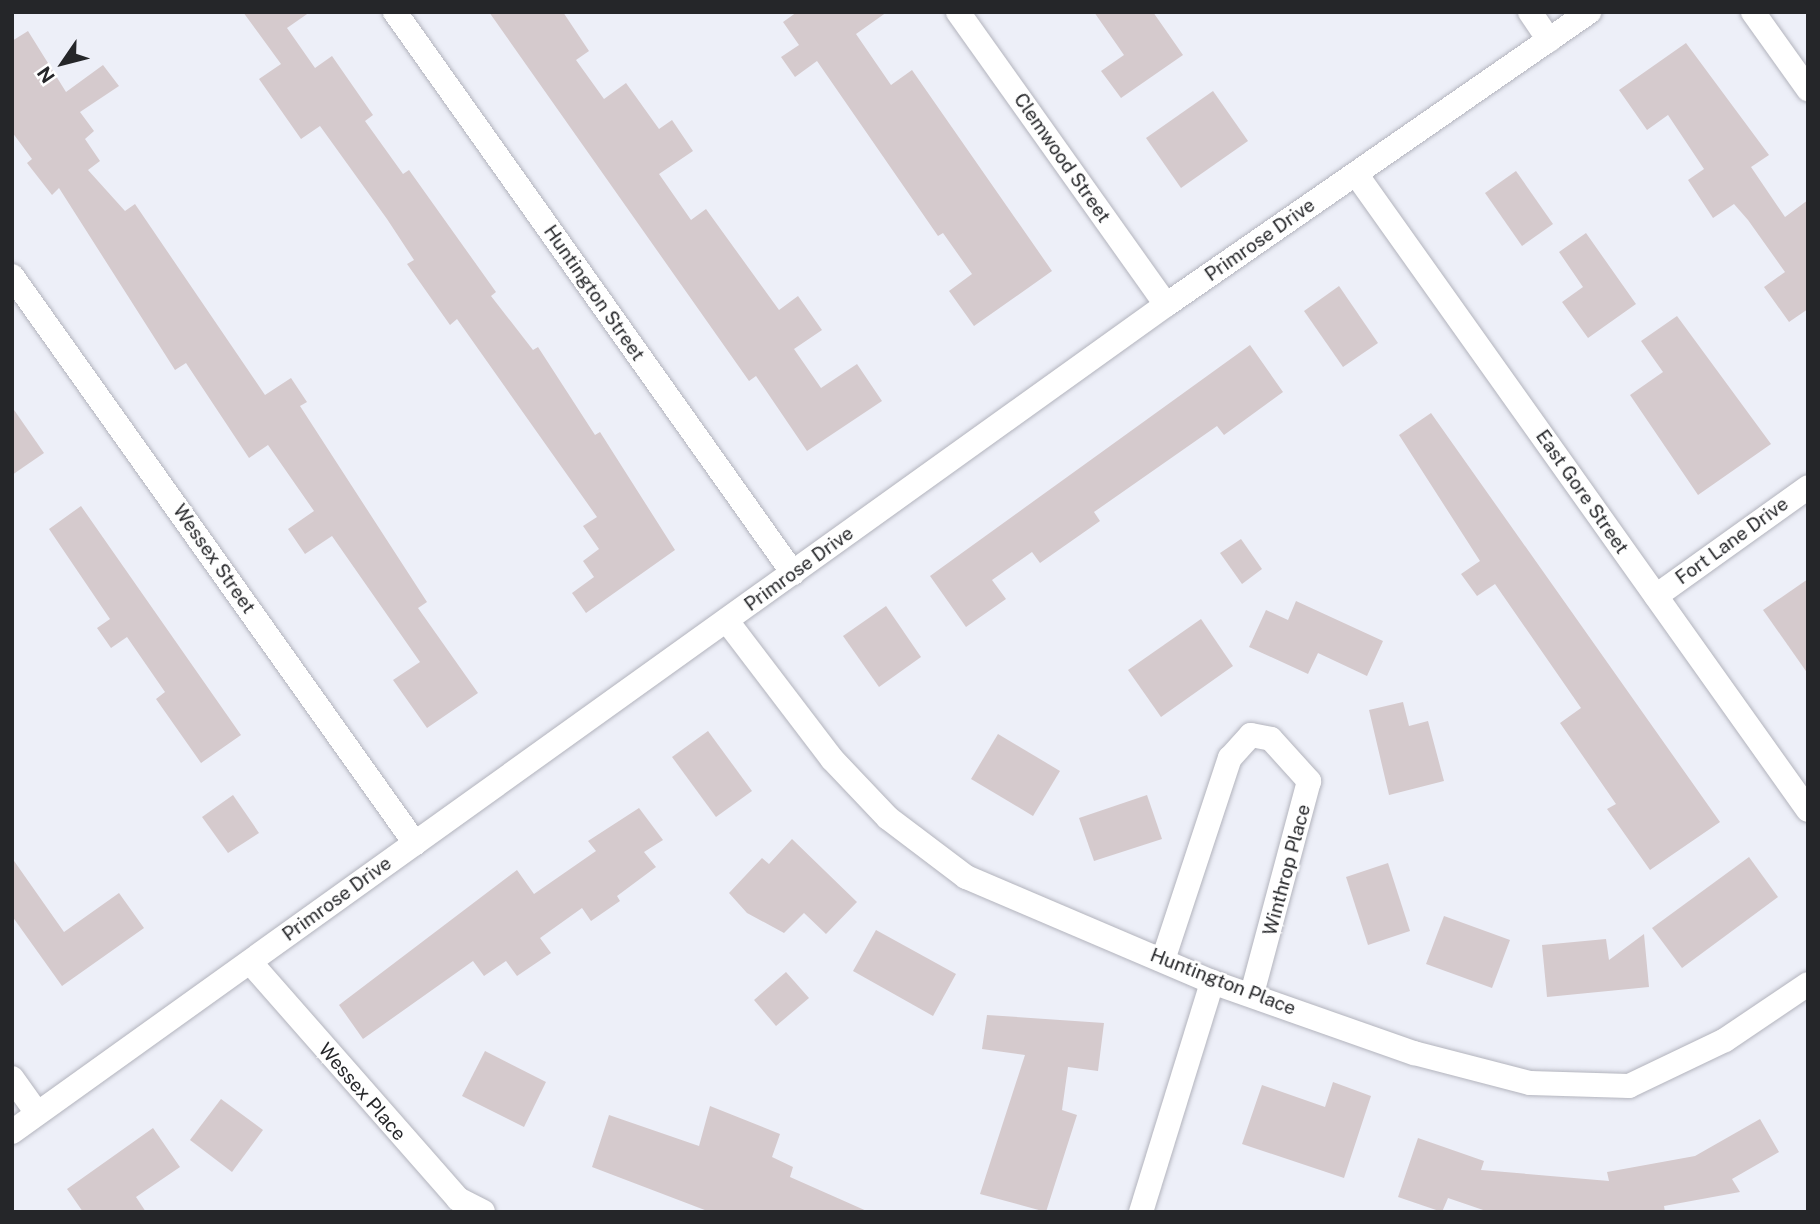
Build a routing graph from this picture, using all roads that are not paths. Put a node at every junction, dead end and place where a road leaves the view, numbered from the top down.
1 (395, 12) edge
2 (958, 12) edge
3 (1530, 12) edge
4 (1589, 12) edge
5 (1753, 12) edge
6 (1549, 40) junction
7 (1808, 89) edge
8 (1356, 174) junction
9 (12, 276) edge
10 (1167, 304) junction
11 (1808, 486) edge
12 (793, 573) junction
13 (1656, 596) junction
14 (727, 621) junction
15 (1808, 810) edge
16 (415, 843) junction
17 (1163, 960) junction
18 (250, 962) junction
19 (1212, 982) junction
20 (1808, 984) edge
21 (1252, 994) junction
22 (12, 1078) edge
23 (37, 1113) junction
24 (12, 1132) edge
25 (483, 1212) edge
26 (1141, 1212) edge

1 - 12 street, Huntington Street
2 - 10 street, Clemwood Street
3 - 6 street
4 - 6 street, Primrose Drive
5 - 7 street
6 - 8 street, Primrose Drive
8 - 10 street, Primrose Drive
8 - 13 street, East Gore Street
9 - 16 street, Wessex Street
10 - 12 street, Primrose Drive
11 - 13 street, Fort Lane Drive
12 - 14 street, Primrose Drive
13 - 15 street, East Gore Street
14 - 16 street, Primrose Drive
14 - 17 street, Huntington Place
16 - 18 street, Primrose Drive
17 - 19 street, Huntington Place
17 - 21 street, Winthrop Place
18 - 23 street, Primrose Drive
18 - 25 street, Wessex Place
19 - 21 street, Huntington Place
19 - 26 street
20 - 21 street, Huntington Place
22 - 23 street
23 - 24 street, Primrose Drive

